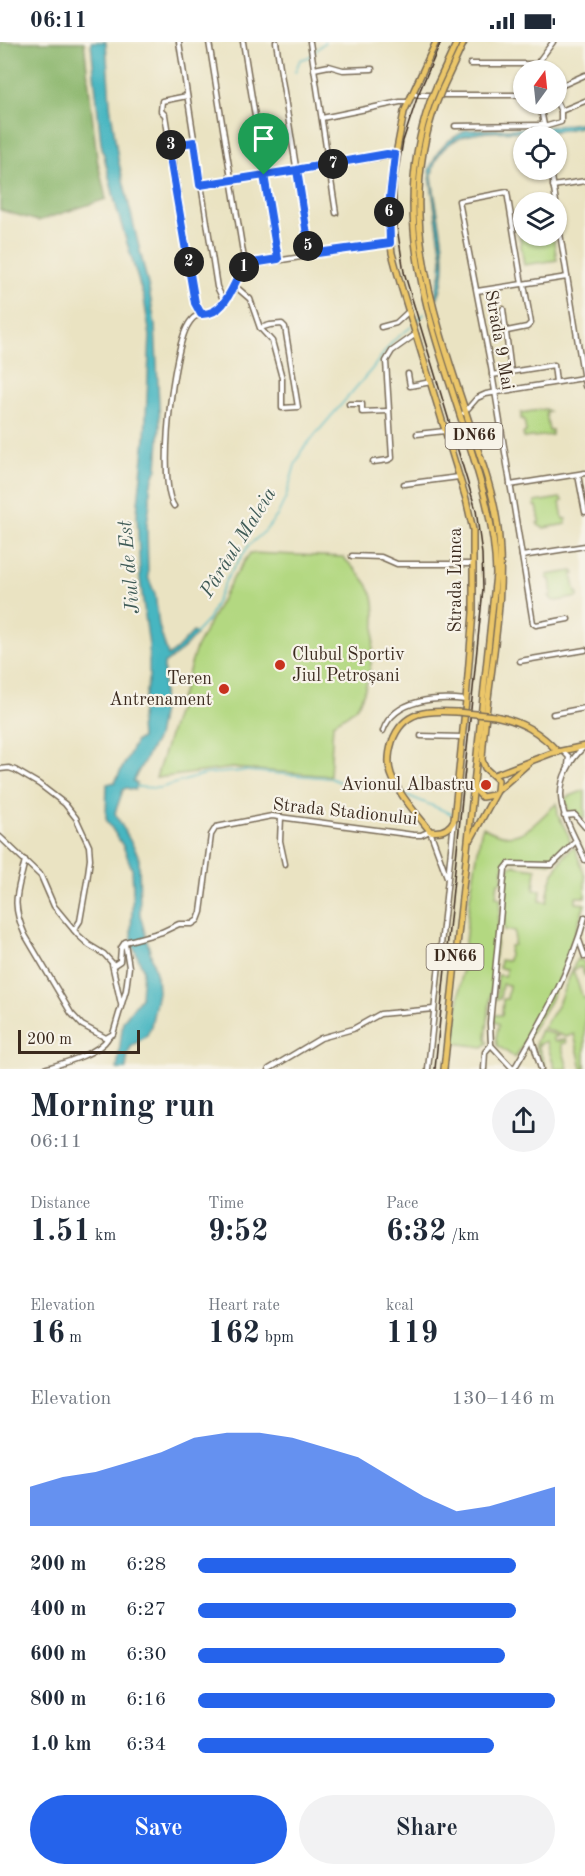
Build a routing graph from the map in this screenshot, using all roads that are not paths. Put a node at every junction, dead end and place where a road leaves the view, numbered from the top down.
1 (179, 42) edge
2 (209, 42) edge
3 (243, 42) edge
4 (276, 42) edge
5 (310, 42) edge
6 (436, 42) edge
7 (457, 42) edge
8 (464, 42) edge
9 (553, 42) edge
10 (541, 60) edge
11 (470, 64) dead end
12 (513, 64) edge
13 (314, 69) junction
14 (372, 69) dead end
15 (585, 75) edge
16 (567, 83) edge
17 (440, 86) junction
18 (413, 93) junction
19 (513, 95) edge
20 (187, 96) junction
21 (585, 101) edge
22 (407, 102) junction
23 (567, 108) edge
24 (542, 114) edge
25 (562, 114) edge
26 (322, 118) junction
27 (455, 126) dead end
28 (513, 126) edge
29 (544, 126) joint
30 (194, 142) junction
31 (168, 146) junction
32 (395, 155) junction
33 (328, 165) junction
34 (297, 170) junction
35 (264, 175) junction
36 (231, 180) junction
37 (552, 180) edge
38 (585, 181) edge
39 (200, 185) junction
40 (553, 186) junction
41 (554, 192) edge
42 (336, 213) dead end
43 (390, 243) junction
44 (562, 246) edge
45 (310, 254) junction
46 (278, 259) junction
47 (245, 265) junction
48 (567, 277) junction
49 (523, 284) junction
50 (235, 286) junction
51 (477, 291) junction
52 (224, 301) junction
53 (503, 309) dead end
54 (409, 311) junction
55 (201, 314) junction
56 (381, 327) dead end
57 (260, 328) junction
58 (414, 328) junction
59 (507, 331) junction
60 (511, 372) junction
61 (408, 374) dead end
62 (492, 375) junction
63 (583, 378) junction
64 (431, 382) junction
65 (556, 382) junction
66 (585, 386) edge
67 (495, 393) junction
68 (350, 404) dead end
69 (388, 411) junction
70 (463, 413) junction
71 (446, 430) junction
72 (417, 434) dead end
73 (374, 462) dead end
74 (585, 473) edge
75 (578, 474) junction
76 (459, 477) junction
77 (582, 481) edge
78 (404, 484) dead end
79 (510, 485) junction
80 (174, 506) dead end
81 (585, 512) edge
82 (585, 546) edge
83 (352, 556) dead end
84 (522, 556) junction
85 (474, 564) junction
86 (568, 619) dead end
87 (585, 650) edge
88 (520, 661) dead end
89 (466, 700) junction
90 (585, 708) edge
91 (553, 714) dead end
92 (383, 731) dead end
93 (421, 736) dead end
94 (463, 738) junction
95 (585, 747) edge
96 (560, 751) junction
97 (531, 761) junction
98 (0, 769) edge
99 (568, 769) junction
100 (491, 773) junction
101 (475, 779) junction
102 (474, 787) junction
103 (496, 792) junction
104 (564, 816) junction
105 (281, 817) junction
106 (454, 820) junction
107 (585, 827) edge
108 (430, 831) junction
109 (0, 837) edge
110 (576, 841) junction
111 (468, 843) junction
112 (25, 860) junction
113 (585, 860) edge
114 (285, 864) dead end
115 (447, 877) junction
116 (585, 917) edge
117 (74, 930) junction
118 (579, 939) junction
119 (125, 942) junction
120 (574, 954) junction
121 (585, 956) edge
122 (112, 964) junction
123 (122, 1005) junction
124 (434, 1010) junction
125 (108, 1038) junction
126 (532, 1039) junction
127 (491, 1045) junction
128 (281, 1062) junction
129 (44, 1069) edge
130 (269, 1069) edge
131 (281, 1069) edge
132 (428, 1069) edge
133 (444, 1069) edge
134 (484, 1069) edge
135 (513, 1069) edge
136 (541, 1069) edge

1 - 20 street
2 - 36 street
3 - 35 street
4 - 34 street
5 - 13 street
6 - 18 main road
7 - 17 main road, DN66
8 - 17 main road, DN66
9 - 10 street
11 - 12 street
13 - 14 street
13 - 26 street
15 - 16 street
17 - 70 main road, DN66, bridge
18 - 19 street
18 - 22 main road
20 - 30 street
20 - 31 street
21 - 23 street
22 - 26 street
22 - 32 main road, Strada Lunca
24 - 29 street
25 - 29 street
26 - 33 street
27 - 28 street
30 - 31 street
30 - 39 street
31 - 55 street
32 - 33 street
32 - 43 main road, Strada Lunca
33 - 34 street
33 - 42 street
34 - 35 street
34 - 45 street
35 - 36 street
35 - 46 street
36 - 39 street
36 - 47 street
37 - 40 street
38 - 40 street
39 - 52 street
40 - 41 street
43 - 45 street
43 - 54 main road, Strada Lunca
44 - 48 street
45 - 46 street
46 - 47 street
47 - 50 street
48 - 49 street
48 - 63 street
49 - 51 street
49 - 51 street, Strada 9 Mai
49 - 59 street
50 - 52 street
50 - 57 street
51 - 62 street, Strada 9 Mai
52 - 55 street
53 - 59 street
54 - 56 street
54 - 58 main road, Strada Lunca
55 - 80 street
57 - 57 street
58 - 64 main road, Strada Lunca
58 - 69 street
59 - 60 street
60 - 62 street
60 - 65 street
61 - 64 street
62 - 67 street, Strada 9 Mai
63 - 65 street
63 - 66 street
64 - 71 main road, Strada Lunca
65 - 67 street
67 - 70 street
67 - 79 street, Strada 9 Mai
68 - 69 street
69 - 73 street
70 - 100 main road, DN66
70 - 101 main road, DN66
71 - 72 street
71 - 76 main road, Strada Lunca
74 - 75 street
75 - 77 street
75 - 79 street
76 - 78 street
76 - 85 main road, Strada Lunca
77 - 81 street
79 - 84 street, Strada 9 Mai
82 - 84 street
83 - 85 street
84 - 86 street, Strada 9 Mai
85 - 89 main road, Strada Lunca
87 - 88 street
89 - 92 street
89 - 94 main road, Strada Lunca
90 - 91 street
93 - 94 street
94 - 106 main road, Strada Lunca
95 - 96 main road
95 - 99 street
96 - 97 main road
96 - 99 street
96 - 108 main road, bridge
97 - 100 main road
97 - 103 main road
98 - 117 street
99 - 104 street
100 - 101 main road
100 - 103 main road
101 - 102 main road
102 - 103 main road
102 - 111 main road, DN66
103 - 111 main road, DN66
104 - 107 street
104 - 110 street
105 - 108 street, Strada Stadionului
105 - 114 street
105 - 119 street, Strada Stadionului
106 - 108 main road
106 - 115 street, Strada Lunca
108 - 115 street
109 - 112 street
110 - 113 street
110 - 127 street
111 - 133 main road, DN66
112 - 117 street
112 - 125 street
115 - 124 street, Strada Lunca
116 - 118 street
117 - 122 street
118 - 120 street
118 - 121 street
119 - 122 street
119 - 123 street
120 - 121 street
120 - 126 street
122 - 123 street
123 - 125 street
124 - 128 street
124 - 132 street, Strada Lunca
125 - 129 street
126 - 135 street
126 - 136 street
127 - 134 street
127 - 135 street
128 - 130 street
128 - 131 street

